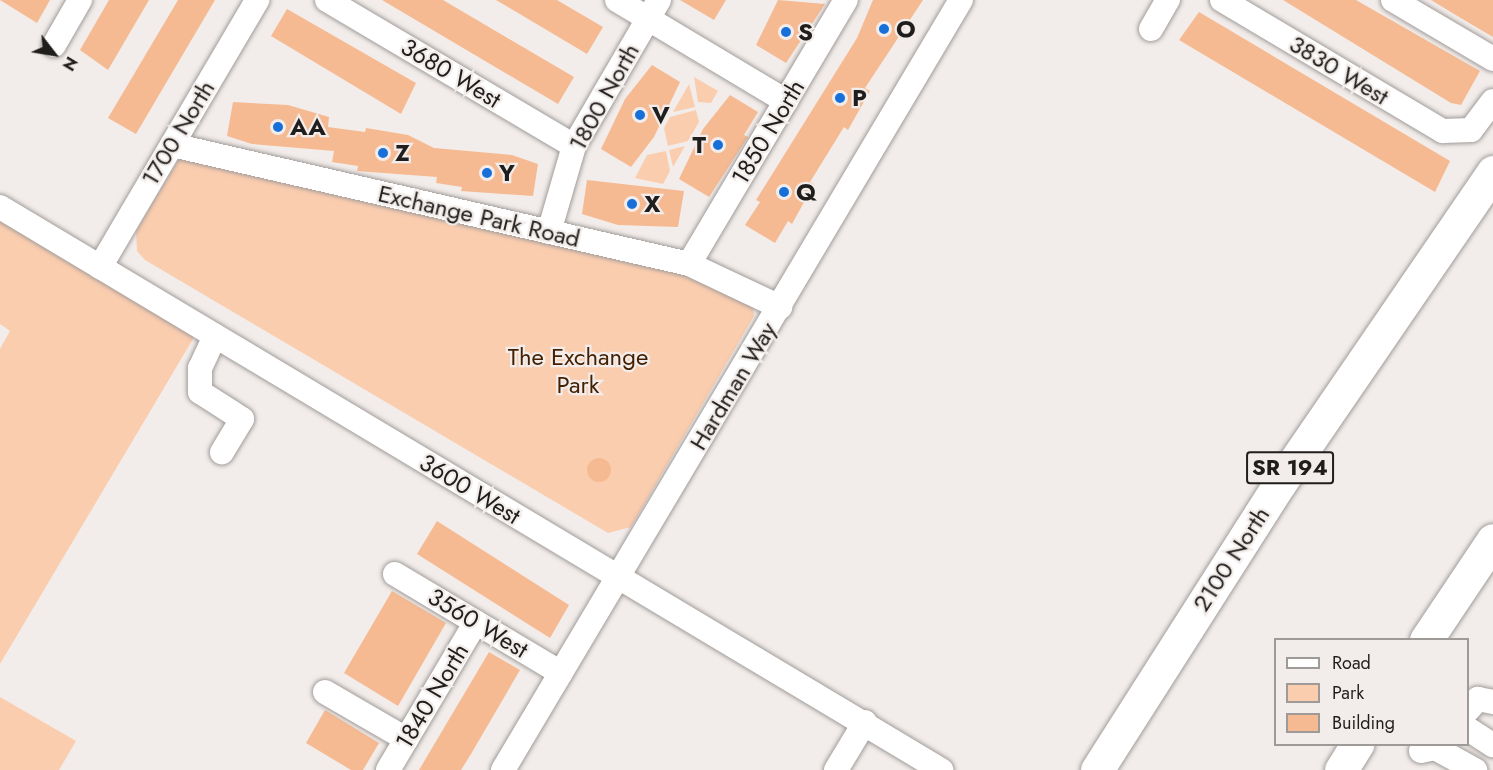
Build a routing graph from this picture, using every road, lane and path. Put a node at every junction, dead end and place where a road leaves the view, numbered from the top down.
1 (80, 0) edge
2 (257, 0) edge
3 (327, 0) edge
4 (617, 0) edge
5 (846, 0) edge
6 (961, 0) edge
7 (1168, 0) edge
8 (1222, 0) edge
9 (1393, 0) edge
10 (653, 9) edge
11 (1151, 29) dead end
12 (54, 45) dead end
13 (1493, 59) edge
14 (786, 100) junction
15 (1493, 101) edge
16 (172, 145) junction
17 (574, 146) junction
18 (1493, 172) edge
19 (0, 207) edge
20 (549, 232) junction
21 (689, 264) junction
22 (100, 267) junction
23 (780, 307) junction
24 (215, 336) junction
25 (222, 452) dead end
26 (1493, 540) edge
27 (395, 574) dead end
28 (618, 578) junction
29 (476, 622) junction
30 (1427, 638) edge
31 (561, 673) junction
32 (1469, 689) edge
33 (1493, 691) edge
34 (325, 692) dead end
35 (1493, 702) edge
36 (1469, 708) edge
37 (865, 722) junction
38 (1125, 726) junction
39 (1469, 730) edge
40 (406, 739) junction
41 (1493, 745) edge
42 (1356, 746) edge
43 (1455, 746) edge
44 (1418, 755) edge
45 (1493, 769) edge
46 (388, 770) edge
47 (503, 770) edge
48 (836, 770) edge
49 (941, 770) edge
50 (1097, 770) edge
51 (1118, 770) edge
52 (1341, 770) edge
53 (1475, 770) edge

1 - 12 street
2 - 16 street, 1700 North
3 - 17 street, 3680 West
4 - 10 street
5 - 14 street, 1850 North
6 - 23 street, Hardman Way
7 - 11 street
8 - 15 street, 3830 West
9 - 13 street
10 - 14 street
10 - 17 street, 1800 North
14 - 21 street, 1850 North
16 - 20 street, Exchange Park Road
16 - 22 street, 1700 North
17 - 20 street, 1800 North
18 - 38 highway, 2100 North / SR 194
19 - 22 street, 3600 West
20 - 21 street, Exchange Park Road
21 - 23 street, Exchange Park Road
22 - 24 street, 3600 West
23 - 28 street, Hardman Way
24 - 25 street
24 - 28 street, 3600 West
26 - 30 highway
27 - 29 street, 3560 West
28 - 31 street, Hardman Way
28 - 37 street, 3600 West
29 - 31 street, 3560 West
29 - 40 street, 1840 North
31 - 47 street, Hardman Way
32 - 33 street
34 - 40 street
35 - 36 street
37 - 48 street
37 - 49 street, 3600 West
38 - 50 highway, 2100 North / SR 194
38 - 51 highway
39 - 41 street
40 - 46 street, 1840 North
42 - 52 highway
43 - 45 street
44 - 53 street

